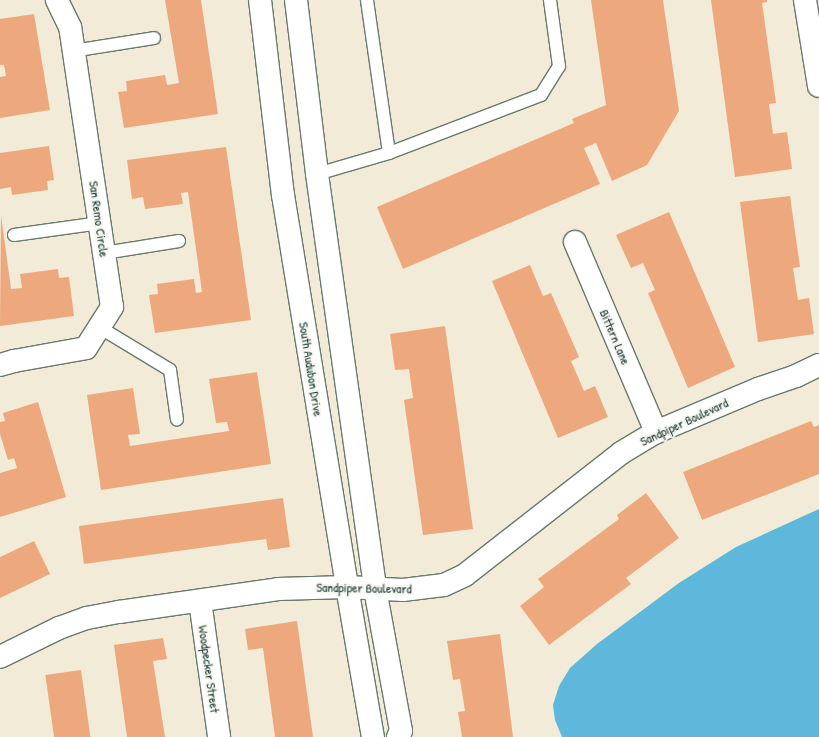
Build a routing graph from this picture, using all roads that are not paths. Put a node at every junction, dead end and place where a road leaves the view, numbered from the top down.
1 (57, 0) edge
2 (260, 0) edge
3 (296, 0) edge
4 (366, 0) edge
5 (550, 0) edge
6 (805, 0) edge
7 (154, 38) dead end
8 (73, 51) junction
9 (819, 86) edge
10 (389, 153) junction
11 (316, 174) junction
12 (100, 223) junction
13 (14, 235) dead end
14 (179, 241) dead end
15 (575, 242) dead end
16 (104, 253) junction
17 (99, 327) junction
18 (819, 364) edge
19 (0, 365) edge
20 (177, 420) dead end
21 (656, 432) junction
22 (347, 587) junction
23 (375, 589) junction
24 (200, 601) junction
25 (0, 657) edge
26 (219, 737) edge
27 (373, 737) edge
28 (398, 737) edge

1 - 8 street, San Remo Circle
2 - 22 street, South Audubon Drive
3 - 11 street
4 - 10 lane
5 - 10 lane
6 - 9 street
7 - 8 lane
8 - 12 street, San Remo Circle
10 - 11 lane
11 - 23 street
12 - 13 lane
12 - 16 street, San Remo Circle
14 - 16 lane
15 - 21 street, Bittern Lane
16 - 17 street, San Remo Circle
17 - 19 street, San Remo Circle
17 - 20 lane
18 - 21 street, Sandpiper Boulevard
21 - 23 street, Sandpiper Boulevard
22 - 23 street, Sandpiper Boulevard
22 - 24 street, Sandpiper Boulevard
22 - 27 street, South Audubon Drive
23 - 28 street
24 - 25 street, Sandpiper Boulevard
24 - 26 street, Woodpecker Street

